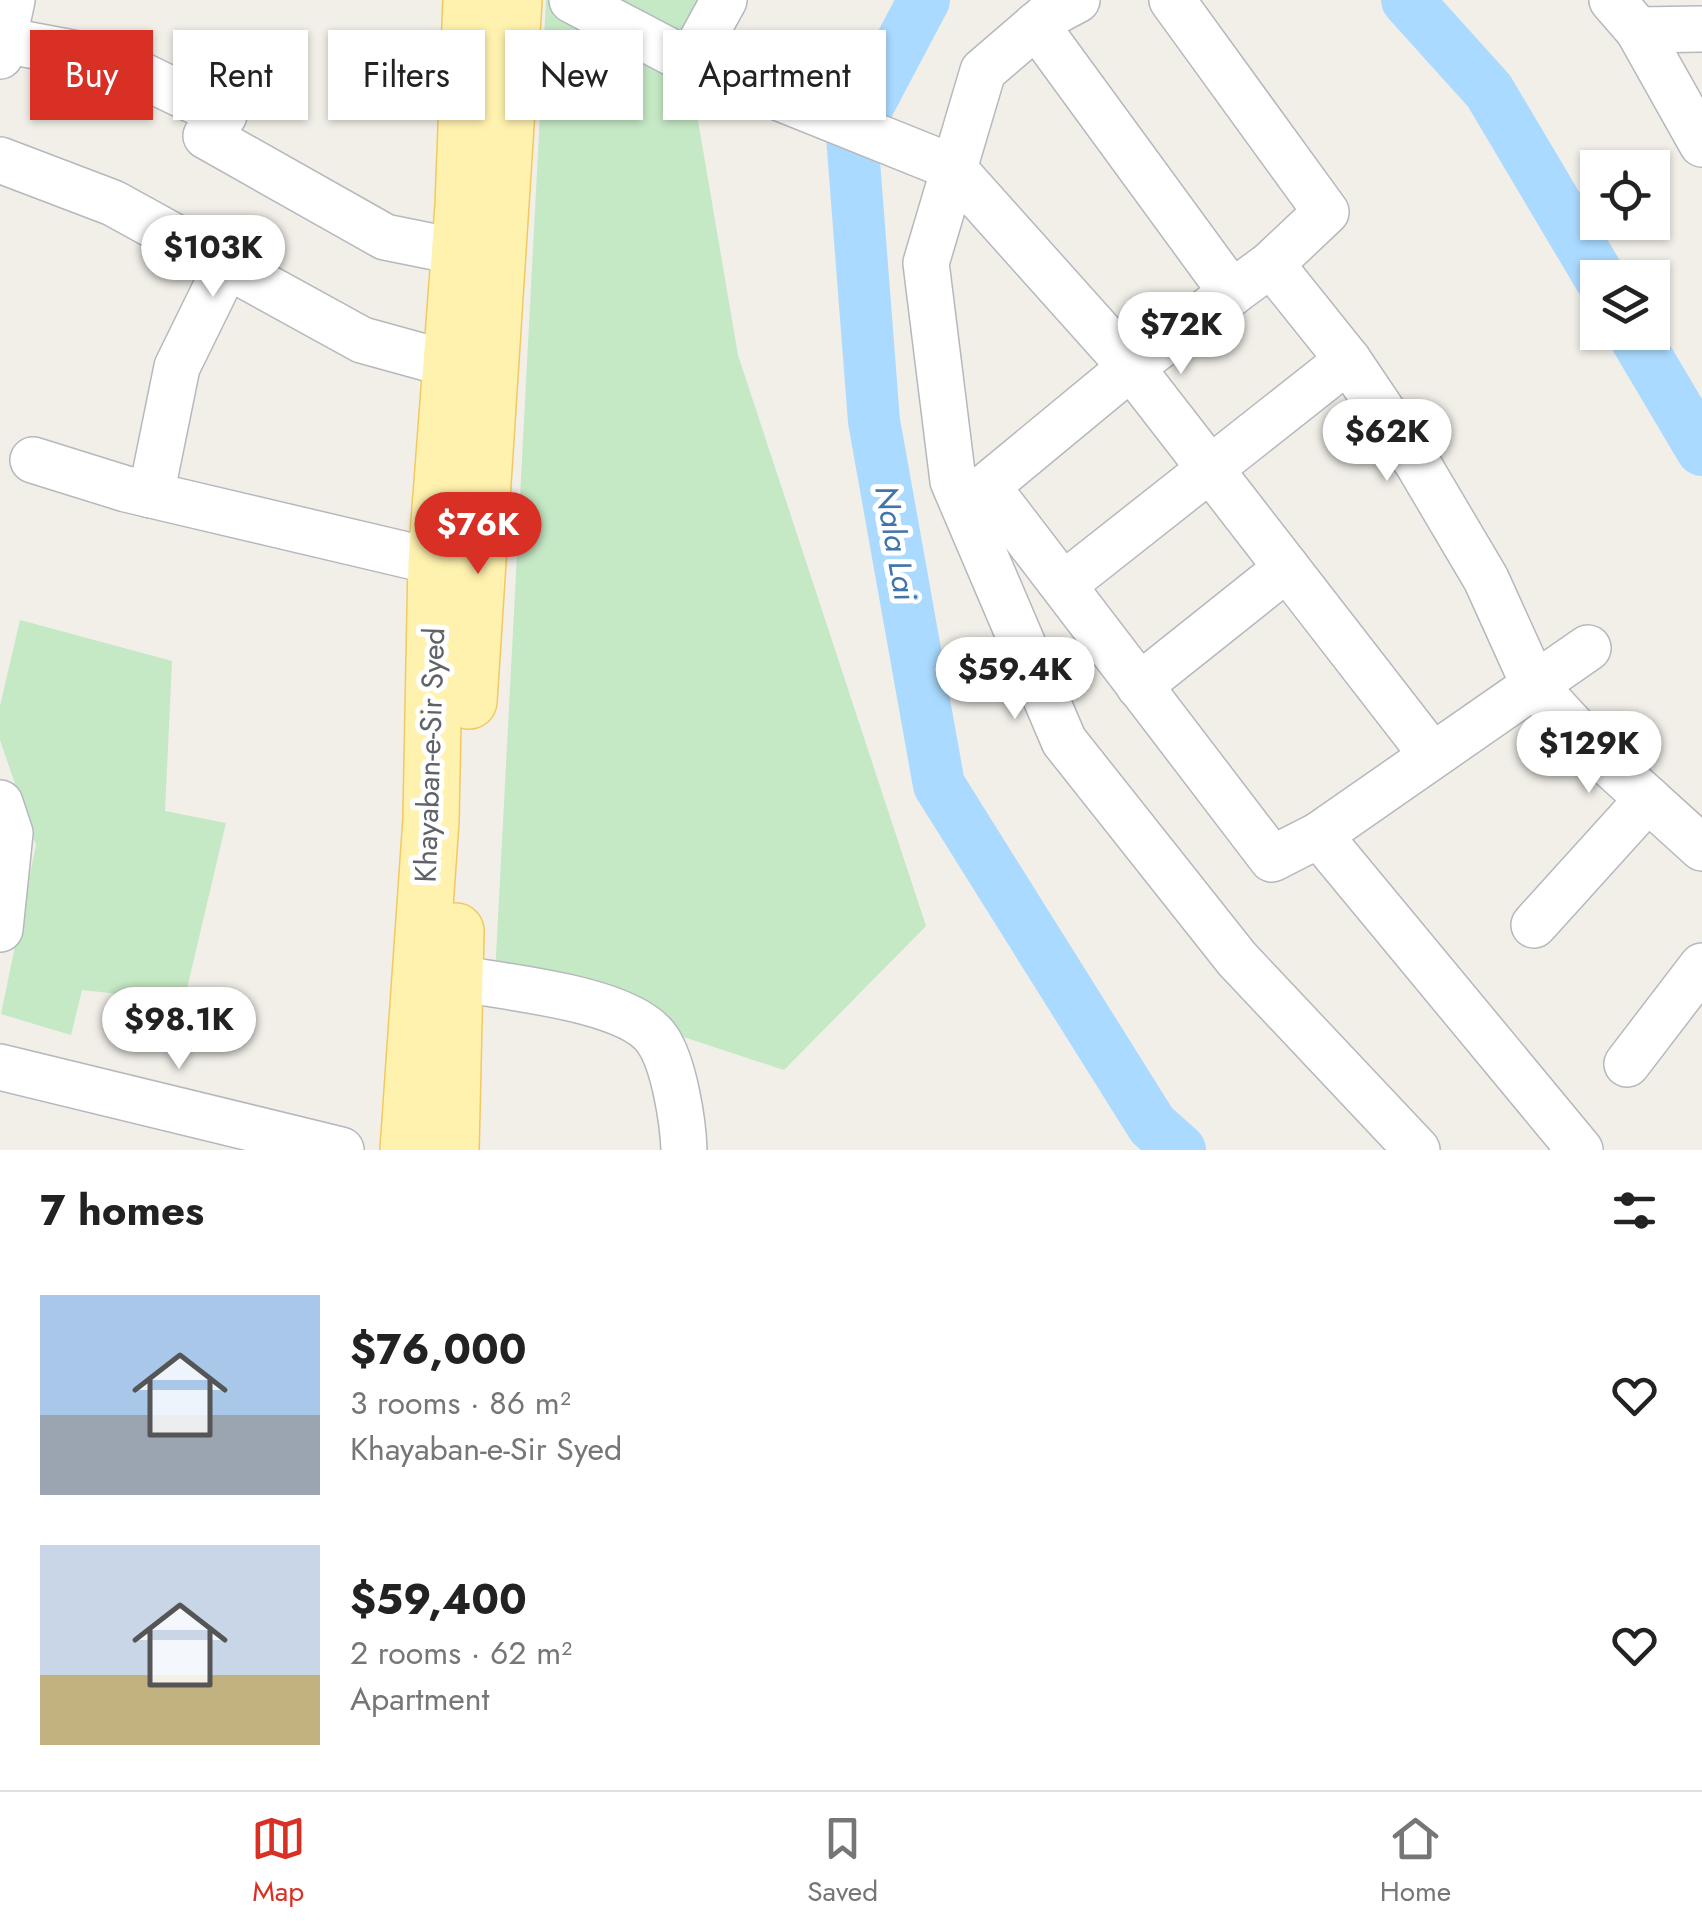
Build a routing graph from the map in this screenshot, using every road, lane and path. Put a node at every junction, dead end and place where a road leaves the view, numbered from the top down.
1 (471, 0) edge
2 (514, 0) edge
3 (572, 0) edge
4 (724, 0) edge
5 (1078, 0) edge
6 (1172, 0) edge
7 (1625, 15) edge
8 (1036, 24) junction
9 (712, 30) edge
10 (1702, 30) edge
11 (5, 32) edge
12 (663, 47) edge
13 (835, 120) edge
14 (1702, 144) edge
15 (0, 160) edge
16 (939, 162) junction
17 (459, 252) junction
18 (1271, 264) junction
19 (227, 265) junction
20 (1232, 292) junction
21 (1348, 360) junction
22 (449, 364) junction
23 (1130, 367) junction
24 (33, 460) dead end
25 (1210, 468) junction
26 (151, 495) junction
27 (436, 562) junction
28 (1287, 568) junction
29 (1063, 585) junction
30 (1588, 648) dead end
31 (1534, 685) junction
32 (1140, 686) junction
33 (1432, 754) junction
34 (1648, 799) junction
35 (0, 803) edge
36 (1320, 836) junction
37 (1702, 848) edge
38 (4, 856) edge
39 (1534, 924) dead end
40 (0, 929) edge
41 (1702, 966) edge
42 (455, 978) junction
43 (1627, 1064) dead end
44 (0, 1068) edge
45 (341, 1150) edge
46 (408, 1150) edge
47 (451, 1150) edge
48 (684, 1150) edge
49 (1417, 1150) edge
50 (1580, 1150) edge

1 - 17 main road, Khayaban-e-Sir Syed
2 - 42 main road, Khayaban-e-Sir Syed
3 - 12 street
4 - 9 street
5 - 8 street
6 - 18 street
7 - 10 street
7 - 14 street
8 - 16 street
8 - 20 street
11 - 17 street
13 - 16 street
15 - 19 street
16 - 23 street
16 - 49 street
17 - 22 main road, Khayaban-e-Sir Syed
18 - 20 street
18 - 21 street
19 - 22 street
19 - 26 street
20 - 23 street
21 - 25 street
21 - 31 street
22 - 27 main road, Khayaban-e-Sir Syed
23 - 25 street
23 - 29 street
24 - 26 street
25 - 28 street
25 - 29 street
26 - 27 street
27 - 46 main road, Khayaban-e-Sir Syed
28 - 32 street
28 - 33 street
29 - 32 street
30 - 31 street
31 - 33 street
31 - 34 street
32 - 36 street
33 - 36 street
34 - 37 street
34 - 39 street
35 - 38 street
36 - 50 street
38 - 40 street
41 - 43 street
42 - 47 main road, Khayaban-e-Sir Syed
42 - 48 street
44 - 45 street

